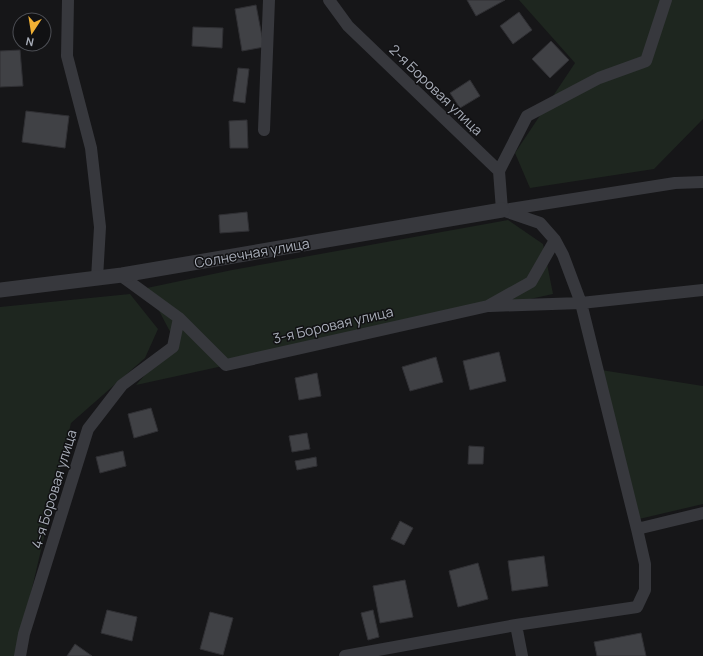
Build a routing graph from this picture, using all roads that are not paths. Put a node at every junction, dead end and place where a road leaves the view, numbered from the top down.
1 (68, 0) edge
2 (269, 0) edge
3 (328, 0) edge
4 (666, 0) edge
5 (264, 130) dead end
6 (499, 171) junction
7 (703, 182) edge
8 (502, 210) junction
9 (555, 240) junction
10 (120, 275) junction
11 (97, 278) junction
12 (0, 290) edge
13 (703, 290) edge
14 (582, 303) junction
15 (488, 306) junction
16 (179, 318) junction
17 (703, 513) edge
18 (637, 529) junction
19 (516, 625) junction
20 (20, 656) edge
21 (345, 656) edge
22 (522, 656) edge

1 - 11 street
2 - 5 street
3 - 6 street, 2-я Боровая улица
4 - 6 street
6 - 8 street
7 - 8 street
8 - 9 street
8 - 10 street, Солнечная улица
9 - 14 street
9 - 15 street, 3-я Боровая улица
10 - 11 street, Солнечная улица
10 - 16 street, 3-я Боровая улица
11 - 12 street, Солнечная улица
13 - 14 street
14 - 15 street
14 - 18 street
15 - 16 street, 3-я Боровая улица
16 - 20 street, 4-я Боровая улица
17 - 18 street
18 - 19 street
19 - 21 street
19 - 22 street

